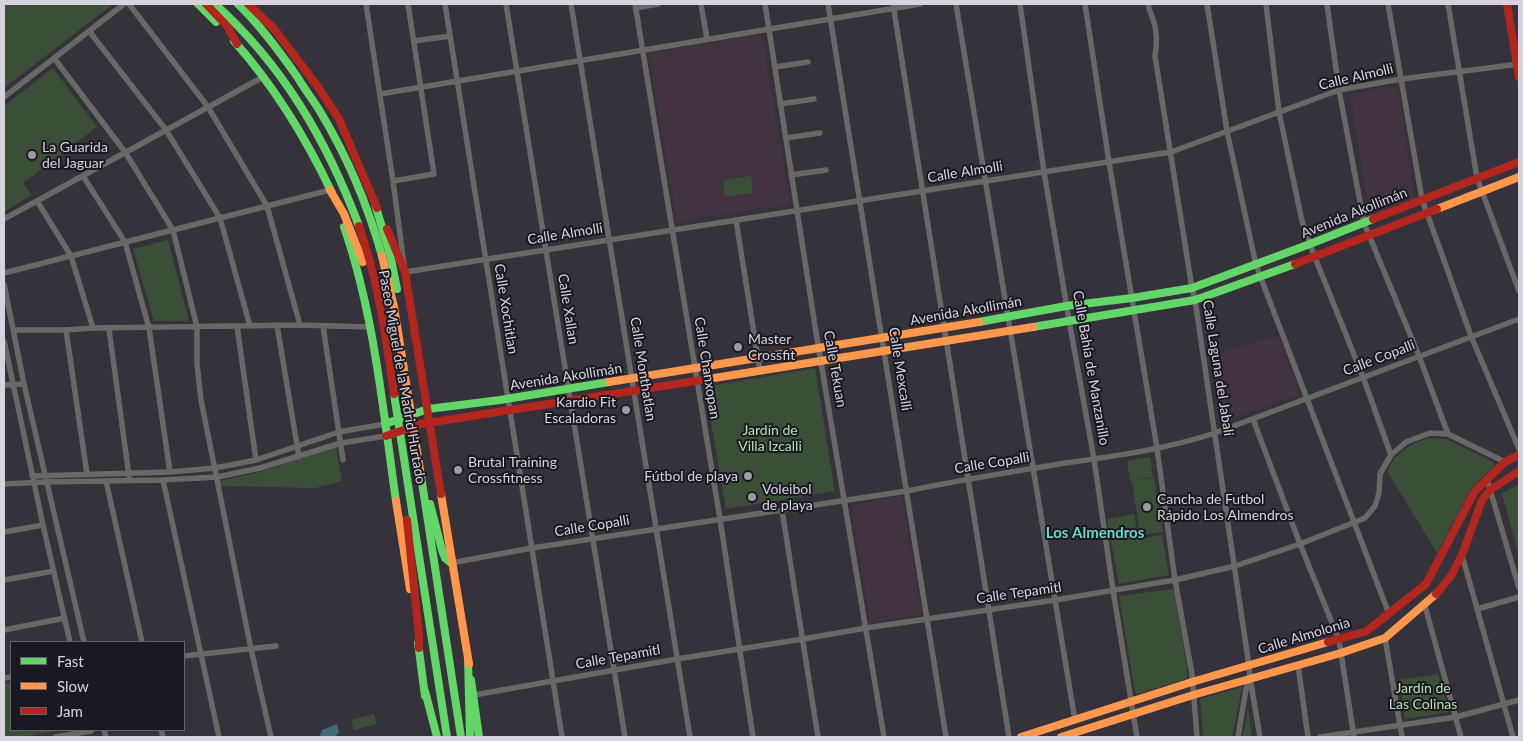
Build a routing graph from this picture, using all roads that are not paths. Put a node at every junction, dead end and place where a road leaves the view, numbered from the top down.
1 (124, 4) edge
2 (129, 4) edge
3 (198, 4) edge
4 (206, 4) edge
5 (215, 4) edge
6 (238, 4) edge
7 (248, 4) edge
8 (253, 4) edge
9 (366, 4) edge
10 (408, 4) edge
11 (445, 4) edge
12 (506, 4) edge
13 (572, 4) edge
14 (658, 4) edge
15 (701, 4) edge
16 (764, 4) edge
17 (828, 4) edge
18 (920, 4) edge
19 (956, 4) edge
20 (1020, 4) edge
21 (1085, 4) edge
22 (1148, 4) edge
23 (1207, 4) edge
24 (1266, 4) edge
25 (1327, 4) edge
26 (1388, 4) edge
27 (1448, 4) edge
28 (1507, 4) edge
29 (635, 6) edge
30 (893, 6) edge
31 (831, 19) junction
32 (769, 29) junction
33 (275, 30) junction
34 (89, 31) junction
35 (450, 36) junction
36 (707, 39) junction
37 (414, 41) junction
38 (237, 44) junction
39 (643, 50) junction
40 (54, 58) junction
41 (581, 60) junction
42 (808, 62) dead end
43 (1518, 64) edge
44 (775, 67) junction
45 (516, 71) junction
46 (1460, 71) junction
47 (263, 77) junction
48 (1519, 77) edge
49 (1401, 79) junction
50 (457, 81) junction
51 (420, 87) junction
52 (1339, 90) junction
53 (380, 94) junction
54 (4, 97) edge
55 (814, 99) dead end
56 (780, 104) junction
57 (208, 107) junction
58 (1279, 112) junction
59 (166, 130) junction
60 (1227, 131) junction
61 (820, 133) dead end
62 (786, 138) junction
63 (125, 152) junction
64 (1171, 152) junction
65 (1109, 162) junction
66 (1519, 162) edge
67 (826, 170) dead end
68 (1044, 172) junction
69 (791, 175) junction
70 (82, 176) junction
71 (1519, 177) edge
72 (1477, 178) junction
73 (393, 181) junction
74 (985, 181) junction
75 (330, 190) junction
76 (923, 191) junction
77 (1482, 192) junction
78 (1422, 199) junction
79 (37, 201) junction
80 (860, 201) junction
81 (375, 204) junction
82 (267, 206) junction
83 (796, 211) junction
84 (1427, 212) junction
85 (220, 218) junction
86 (4, 219) edge
87 (736, 220) junction
88 (1364, 223) junction
89 (173, 230) junction
90 (672, 230) junction
91 (1369, 235) junction
92 (610, 240) junction
93 (125, 242) junction
94 (1310, 244) junction
95 (546, 250) junction
96 (1314, 255) junction
97 (71, 256) junction
98 (486, 259) junction
99 (1256, 265) junction
100 (405, 272) junction
101 (4, 273) edge
102 (1261, 277) junction
103 (4, 284) edge
104 (1192, 288) junction
105 (1519, 291) edge
106 (378, 296) junction
107 (1132, 298) junction
108 (1195, 300) junction
109 (1066, 306) junction
110 (1134, 310) junction
111 (1008, 317) junction
112 (1519, 319) edge
113 (1069, 320) junction
114 (277, 325) junction
115 (300, 325) junction
116 (237, 326) junction
117 (250, 326) junction
118 (323, 326) junction
119 (197, 327) junction
120 (93, 328) junction
121 (149, 328) junction
122 (370, 328) junction
123 (944, 328) junction
124 (109, 329) junction
125 (14, 330) junction
126 (66, 330) junction
127 (1010, 331) junction
128 (1471, 336) junction
129 (882, 338) junction
130 (399, 340) junction
131 (4, 341) edge
132 (946, 341) junction
133 (819, 347) junction
134 (884, 351) junction
135 (1419, 356) junction
136 (758, 357) junction
137 (821, 361) junction
138 (694, 368) junction
139 (760, 371) junction
140 (1363, 377) junction
141 (632, 379) junction
142 (696, 381) junction
143 (24, 384) junction
144 (4, 385) edge
145 (12, 385) junction
146 (569, 389) junction
147 (634, 391) junction
148 (508, 398) junction
149 (1307, 398) junction
150 (570, 400) junction
151 (428, 409) junction
152 (510, 410) junction
153 (411, 414) junction
154 (398, 418) junction
155 (1253, 418) junction
156 (430, 422) junction
157 (385, 424) junction
158 (413, 426) junction
159 (400, 431) junction
160 (339, 432) junction
161 (1215, 433) junction
162 (1448, 434) junction
163 (386, 436) junction
164 (341, 443) junction
165 (297, 447) junction
166 (1156, 448) junction
167 (1519, 449) edge
168 (1391, 455) junction
169 (1519, 455) edge
170 (299, 457) junction
171 (1094, 459) junction
172 (256, 460) junction
173 (343, 460) dead end
174 (1505, 462) junction
175 (215, 468) junction
176 (419, 468) junction
177 (1033, 468) junction
178 (1519, 471) edge
179 (129, 472) junction
180 (170, 472) junction
181 (406, 472) junction
182 (45, 474) junction
183 (87, 474) junction
184 (32, 476) junction
185 (217, 477) junction
186 (968, 478) junction
187 (1487, 479) junction
188 (130, 480) junction
189 (163, 480) junction
190 (106, 481) junction
191 (46, 482) junction
192 (34, 483) junction
193 (4, 484) edge
194 (1490, 490) junction
195 (907, 491) junction
196 (844, 500) junction
197 (782, 510) junction
198 (720, 519) junction
199 (1355, 522) junction
200 (43, 526) junction
201 (656, 529) junction
202 (4, 532) edge
203 (593, 539) junction
204 (1300, 544) junction
205 (532, 548) junction
206 (1462, 555) junction
207 (451, 563) junction
208 (1235, 566) junction
209 (54, 571) junction
210 (4, 580) edge
211 (1176, 580) junction
212 (1519, 588) edge
213 (1113, 590) junction
214 (1519, 597) edge
215 (1055, 600) junction
216 (1425, 606) junction
217 (1477, 609) junction
218 (989, 610) junction
219 (1390, 614) junction
220 (65, 618) junction
221 (927, 619) junction
222 (866, 628) junction
223 (4, 630) edge
224 (1385, 638) junction
225 (802, 639) junction
226 (1338, 640) junction
227 (70, 641) edge
228 (84, 641) edge
229 (142, 641) edge
230 (276, 646) dead end
231 (419, 648) junction
232 (251, 649) junction
233 (739, 649) junction
234 (1341, 653) junction
235 (200, 654) junction
236 (185, 656) edge
237 (468, 658) junction
238 (677, 659) junction
239 (1298, 665) junction
240 (1250, 666) junction
241 (614, 670) junction
242 (1250, 678) junction
243 (553, 681) junction
244 (1192, 682) junction
245 (425, 691) junction
246 (474, 695) junction
247 (1193, 695) junction
248 (1519, 700) edge
249 (1132, 702) junction
250 (1504, 704) junction
251 (1134, 714) junction
252 (1456, 717) junction
253 (1075, 720) junction
254 (1400, 726) junction
255 (91, 733) edge
256 (1354, 735) edge
257 (56, 737) edge
258 (219, 737) edge
259 (271, 737) edge
260 (432, 737) edge
261 (437, 737) edge
262 (447, 737) edge
263 (461, 737) edge
264 (470, 737) edge
265 (479, 737) edge
266 (562, 737) edge
267 (626, 737) edge
268 (690, 737) edge
269 (753, 737) edge
270 (818, 737) edge
271 (884, 737) edge
272 (946, 737) edge
273 (1009, 737) edge
274 (1021, 737) edge
275 (1062, 737) edge
276 (1137, 737) edge
277 (1198, 737) edge
278 (1238, 737) edge
279 (1260, 737) edge
280 (1308, 737) edge
281 (1320, 737) edge
282 (1402, 737) edge
283 (1461, 737) edge
284 (1513, 737) edge

1 - 34 street
2 - 57 street
3 - 38 main road
4 - 38 main road
5 - 106 main road, Paseo Miguel de la Madrid Hurtado
6 - 130 main road, Paseo Miguel de la Madrid Hurtado
7 - 33 main road
8 - 33 main road
9 - 53 street
10 - 37 street
11 - 35 street, Calle Xochitlan
12 - 45 street, Calle Xallan
13 - 41 street, Calle Monthatlan
14 - 29 street
15 - 36 street
16 - 32 street, Calle Tekuan
17 - 31 street, Calle Mexcalli
18 - 30 street
19 - 74 street
20 - 68 street, Calle Bahía de Manzanillo
21 - 65 street
22 - 64 street, Calle Laguna del Jabalí
23 - 60 street
24 - 58 street
25 - 52 street
26 - 49 street
27 - 46 street
28 - 43 main road
29 - 39 street, Calle Chanxopan
30 - 31 street
30 - 76 street
31 - 32 street
31 - 80 street, Calle Mexcalli
32 - 36 street
32 - 44 street, Calle Tekuan
33 - 81 main road
34 - 40 street
34 - 59 street
35 - 37 street
35 - 50 street, Calle Xochitlan
36 - 39 street
37 - 51 street
38 - 47 main road
39 - 41 street
39 - 90 street, Calle Chanxopan
40 - 54 street
40 - 63 street
41 - 45 street
41 - 92 street, Calle Monthatlan
42 - 44 street
43 - 46 street, Calle Almolli
43 - 48 main road
44 - 56 street, Calle Tekuan
45 - 50 street
45 - 95 street, Calle Xallan
46 - 49 street, Calle Almolli
46 - 72 street
47 - 57 street
47 - 75 main road
49 - 52 street, Calle Almolli
49 - 78 street
50 - 51 street
50 - 98 street, Calle Xochitlan
51 - 53 street
51 - 73 street
52 - 58 street, Calle Almolli
52 - 88 street
53 - 73 street
55 - 56 street
56 - 62 street, Calle Tekuan
57 - 59 street
57 - 82 street
58 - 60 street, Calle Almolli
58 - 94 street
59 - 63 street
59 - 85 street
60 - 64 street, Calle Almolli
60 - 99 street
61 - 62 street
62 - 69 street, Calle Tekuan
63 - 70 street
63 - 89 street
64 - 65 street, Calle Almolli
64 - 104 street, Calle Laguna del Jabalí
65 - 68 street, Calle Almolli
65 - 107 street
66 - 72 main road, Avenida Akollimán
67 - 69 street
68 - 74 street, Calle Almolli
68 - 109 street, Calle Bahía de Manzanillo
69 - 83 street, Calle Tekuan
70 - 79 street
70 - 93 street
71 - 77 main road, Avenida Akollimán
72 - 77 street
72 - 78 main road, Avenida Akollimán
73 - 100 street
74 - 76 street, Calle Almolli
74 - 111 street
75 - 82 street
75 - 106 main road
75 - 122 main road
76 - 80 street, Calle Almolli
76 - 123 street
77 - 84 main road, Avenida Akollimán
77 - 105 street
78 - 84 street
78 - 88 main road, Avenida Akollimán
79 - 86 street
79 - 97 street
80 - 83 street, Calle Almolli
80 - 129 street, Calle Mexcalli
81 - 100 main road
81 - 130 main road
82 - 85 street
82 - 115 street
83 - 87 street, Calle Almolli
83 - 133 street, Calle Tekuan
84 - 91 main road, Avenida Akollimán
84 - 128 street
85 - 89 street
85 - 117 street
87 - 90 street, Calle Almolli
87 - 136 street
88 - 91 street
88 - 94 main road, Avenida Akollimán
89 - 93 street
89 - 119 street
90 - 92 street, Calle Almolli
90 - 138 street, Calle Chanxopan
91 - 96 main road, Avenida Akollimán
91 - 135 street
92 - 95 street, Calle Almolli
92 - 141 street, Calle Monthatlan
93 - 97 street
93 - 121 street
94 - 96 street
94 - 99 main road, Avenida Akollimán
95 - 98 street, Calle Almolli
95 - 146 street, Calle Xallan
96 - 102 main road, Avenida Akollimán
96 - 140 street
97 - 101 street
97 - 120 street
98 - 100 street, Calle Almolli
98 - 148 street, Calle Xochitlan
99 - 102 street
99 - 104 main road, Avenida Akollimán
100 - 151 main road
102 - 108 main road, Avenida Akollimán
102 - 149 street
103 - 125 street
104 - 107 main road, Avenida Akollimán
104 - 108 street, Calle Laguna del Jabalí
106 - 154 main road, Paseo Miguel de la Madrid Hurtado
107 - 109 main road, Avenida Akollimán
107 - 110 street
108 - 110 main road, Avenida Akollimán
108 - 161 street, Calle Laguna del Jabalí
109 - 111 main road, Avenida Akollimán
109 - 113 street, Calle Bahía de Manzanillo
110 - 113 main road, Avenida Akollimán
110 - 166 street
111 - 123 main road, Avenida Akollimán
111 - 127 street
112 - 128 street, Calle Copalli
113 - 127 main road, Avenida Akollimán
113 - 171 street, Calle Bahía de Manzanillo
114 - 115 street
114 - 117 street
114 - 165 street
115 - 118 street
116 - 117 street
116 - 119 street
116 - 172 street
118 - 122 street
118 - 160 street
119 - 121 street
119 - 175 street
120 - 124 street
120 - 126 street
121 - 124 street
121 - 180 street
122 - 157 main road
123 - 129 main road, Avenida Akollimán
123 - 132 street
124 - 179 street
125 - 126 street
125 - 143 street
126 - 183 street
127 - 132 main road, Avenida Akollimán
127 - 177 street
128 - 135 street, Calle Copalli
128 - 167 street
129 - 133 main road, Avenida Akollimán
129 - 134 street, Calle Mexcalli
130 - 153 main road, Paseo Miguel de la Madrid Hurtado
131 - 145 street
132 - 134 main road, Avenida Akollimán
132 - 186 street
133 - 136 main road, Avenida Akollimán
133 - 137 street, Calle Tekuan
134 - 137 main road, Avenida Akollimán
134 - 195 street, Calle Mexcalli
135 - 140 street, Calle Copalli
135 - 162 street
136 - 138 main road, Avenida Akollimán
136 - 139 street
137 - 139 main road, Avenida Akollimán
137 - 196 street, Calle Tekuan
138 - 141 main road, Avenida Akollimán
138 - 142 street, Calle Chanxopan
139 - 142 main road, Avenida Akollimán
140 - 149 street, Calle Copalli
140 - 168 street
141 - 146 main road, Avenida Akollimán
141 - 147 street, Calle Monthatlan
142 - 147 main road, Avenida Akollimán
142 - 198 street, Calle Chanxopan
143 - 145 street
143 - 182 street
144 - 145 street
145 - 184 street
146 - 148 main road, Avenida Akollimán
146 - 150 street, Calle Xallan
147 - 150 main road, Avenida Akollimán
147 - 201 street, Calle Monthatlan
148 - 151 main road, Avenida Akollimán
148 - 152 street, Calle Xochitlan
149 - 155 street, Calle Copalli
149 - 199 street
150 - 152 main road, Avenida Akollimán
150 - 203 street, Calle Xallan
151 - 153 main road, Avenida Akollimán
151 - 156 main road
152 - 156 main road, Avenida Akollimán
152 - 205 street, Calle Xochitlan
153 - 154 main road, Avenida Akollimán
153 - 158 main road, Paseo Miguel de la Madrid Hurtado
154 - 157 main road, Avenida Akollimán
154 - 159 main road, Paseo Miguel de la Madrid Hurtado
155 - 161 street, Calle Copalli
155 - 204 street
156 - 158 main road, Avenida Akollimán
156 - 207 main road
157 - 160 street
157 - 163 main road
158 - 159 main road, Avenida Akollimán
158 - 176 main road, Paseo Miguel de la Madrid Hurtado
159 - 163 main road, Avenida Akollimán
159 - 181 main road, Paseo Miguel de la Madrid Hurtado
160 - 164 street
160 - 165 street
161 - 166 street, Calle Copalli
161 - 208 street, Calle Laguna del Jabalí
162 - 168 street, Calle Tepamitl
162 - 174 street, Calle Tepamitl
163 - 164 street
163 - 231 main road
164 - 170 street
164 - 173 street
165 - 170 street
165 - 172 street
166 - 171 street, Calle Copalli
166 - 211 street
168 - 199 street, Calle Tepamitl
169 - 174 main road, Calle Almolonia
170 - 185 street
171 - 177 street, Calle Copalli
171 - 213 street, Calle Bahía de Manzanillo
172 - 175 street
174 - 187 main road, Calle Almolonia
175 - 180 street
175 - 185 street
176 - 207 main road
176 - 263 main road, Paseo Miguel de la Madrid Hurtado
177 - 186 street, Calle Copalli
177 - 215 street
178 - 194 main road, Calle Almolonia
179 - 180 street
179 - 183 street
179 - 188 street
181 - 231 main road
181 - 262 main road, Paseo Miguel de la Madrid Hurtado
182 - 183 street
182 - 184 street
182 - 191 street
184 - 192 street
185 - 189 street
185 - 232 street
186 - 195 street, Calle Copalli
186 - 218 street
187 - 194 street
187 - 219 main road, Calle Almolonia
188 - 189 street
188 - 190 street
189 - 235 street
190 - 191 street
190 - 229 street
191 - 192 street
191 - 228 street
192 - 193 street
192 - 200 street
194 - 206 main road, Calle Almolonia
194 - 212 street
195 - 196 street, Calle Copalli
195 - 221 street, Calle Mexcalli
196 - 197 street, Calle Copalli
196 - 222 street, Calle Tekuan
197 - 198 street, Calle Copalli
197 - 225 street
198 - 201 street, Calle Copalli
198 - 233 street, Calle Chanxopan
199 - 204 street, Calle Tepamitl
199 - 219 street
200 - 202 street
200 - 209 street
201 - 203 street, Calle Copalli
201 - 238 street, Calle Monthatlan
203 - 205 street, Calle Copalli
203 - 241 street, Calle Xallan
204 - 208 street, Calle Tepamitl
204 - 226 street
205 - 207 street, Calle Copalli
205 - 243 street, Calle Xochitlan
206 - 216 main road, Calle Almolonia
206 - 217 street
207 - 237 main road
208 - 211 street, Calle Tepamitl
208 - 240 street, Calle Laguna del Jabalí
209 - 210 street
209 - 220 street
211 - 213 street, Calle Tepamitl
211 - 244 street
213 - 215 street, Calle Tepamitl
213 - 249 street, Calle Bahía de Manzanillo
214 - 217 street
215 - 218 street, Calle Tepamitl
215 - 253 street
216 - 224 main road, Calle Almolonia
216 - 252 street
217 - 250 street
218 - 221 street, Calle Tepamitl
218 - 273 street
219 - 226 main road, Calle Almolonia
220 - 223 street
220 - 227 street
221 - 222 street, Calle Tepamitl
221 - 272 street, Calle Mexcalli
222 - 225 street, Calle Tepamitl
222 - 271 street, Calle Tekuan
224 - 234 main road, Calle Almolonia
224 - 254 street
225 - 233 street, Calle Tepamitl
225 - 270 street
226 - 234 street
226 - 240 main road, Calle Almolonia
230 - 232 street
231 - 245 main road
232 - 235 street
232 - 259 street
233 - 238 street, Calle Tepamitl
233 - 269 street, Calle Chanxopan
234 - 239 main road, Calle Almolonia
234 - 256 street
235 - 236 street
235 - 258 street
237 - 246 main road
237 - 264 main road
238 - 241 street, Calle Tepamitl
238 - 268 street, Calle Monthatlan
239 - 242 main road, Calle Almolonia
239 - 280 street
240 - 242 street, Calle Laguna del Jabalí
240 - 244 main road, Calle Almolonia
241 - 243 street, Calle Tepamitl
241 - 267 street, Calle Xallan
242 - 247 main road, Calle Almolonia
242 - 278 street
242 - 279 street, Calle Laguna del Jabalí
243 - 246 street, Calle Tepamitl
243 - 266 street, Calle Xochitlan
244 - 247 street
244 - 249 main road, Calle Almolonia
245 - 260 main road
245 - 261 main road
246 - 265 main road
247 - 251 main road, Calle Almolonia
247 - 277 street
248 - 250 street
249 - 251 street, Calle Bahía de Manzanillo
249 - 253 main road, Calle Almolonia
250 - 252 street
250 - 284 street
251 - 275 main road, Calle Almolonia
251 - 276 street, Calle Bahía de Manzanillo
252 - 254 street
252 - 283 street
253 - 274 main road, Calle Almolonia
254 - 256 street
254 - 282 street
255 - 257 street
256 - 281 street

